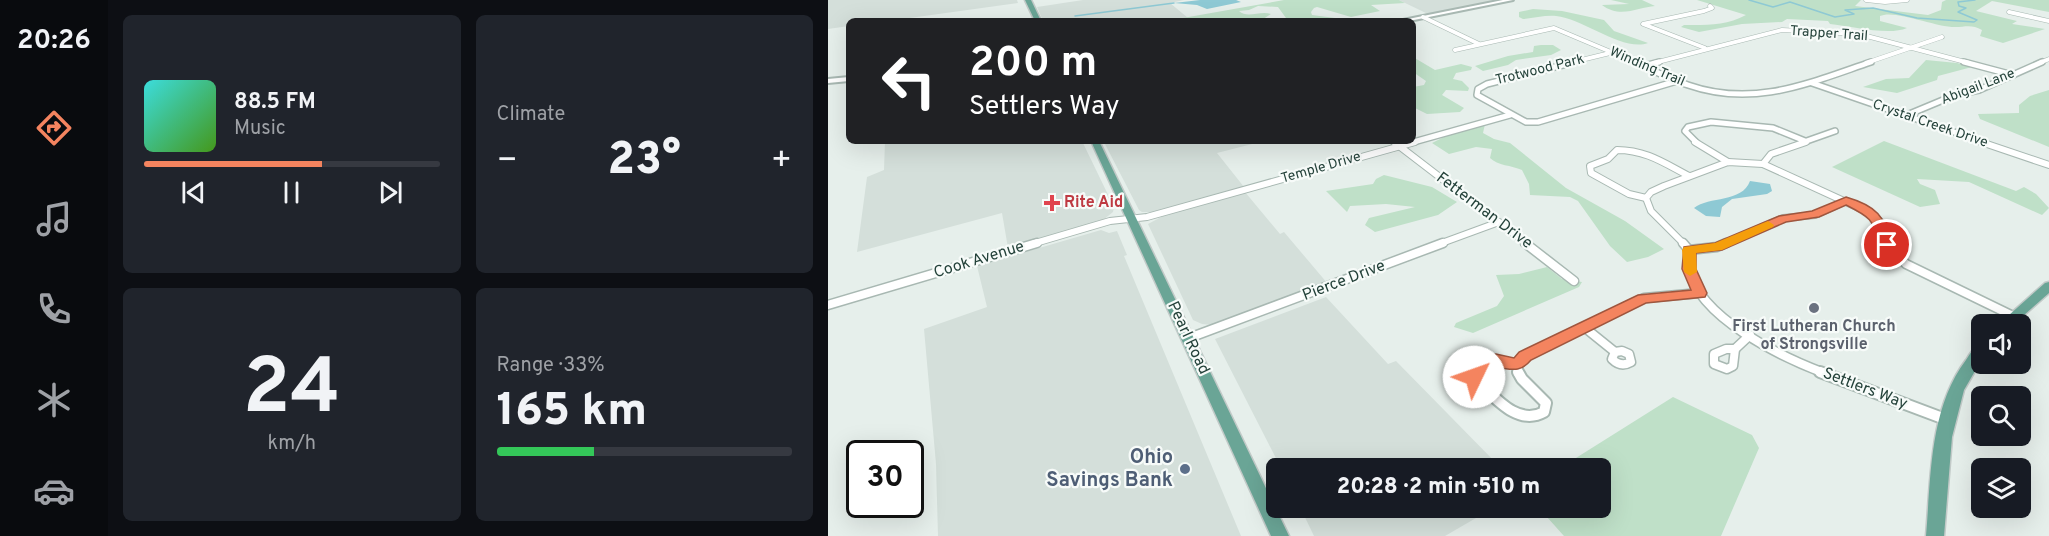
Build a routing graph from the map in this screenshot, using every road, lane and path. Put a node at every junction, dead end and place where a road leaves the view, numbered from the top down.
1 (1028, 0) edge
2 (1511, 0) edge
3 (1866, 0) edge
4 (1907, 0) edge
5 (1710, 6) dead end
6 (2009, 12) dead end
7 (1424, 17) junction
8 (1037, 18) edge
9 (1416, 18) edge
10 (2049, 21) edge
11 (1942, 37) dead end
12 (1479, 44) junction
13 (1912, 47) junction
14 (1707, 48) junction
15 (1455, 50) dead end
16 (1612, 52) junction
17 (2049, 58) edge
18 (1644, 66) junction
19 (2013, 75) junction
20 (846, 79) edge
21 (828, 81) edge
22 (1677, 81) junction
23 (1812, 83) junction
24 (1510, 115) junction
25 (1907, 115) junction
26 (1835, 131) dead end
27 (1416, 138) edge
28 (1805, 141) junction
29 (1096, 144) edge
30 (1393, 144) edge
31 (1397, 144) edge
32 (1728, 162) junction
33 (1763, 164) junction
34 (2049, 165) edge
35 (1689, 176) junction
36 (1646, 198) junction
37 (1846, 201) junction
38 (1132, 219) junction
39 (1499, 222) junction
40 (1689, 250) junction
41 (1574, 280) dead end
42 (2049, 286) edge
43 (1700, 293) junction
44 (828, 305) edge
45 (1998, 314) edge
46 (2016, 314) edge
47 (1584, 327) junction
48 (1750, 335) junction
49 (1189, 338) junction
50 (1735, 349) dead end
51 (1615, 352) dead end
52 (1971, 361) edge
53 (1518, 365) junction
54 (1945, 419) junction
55 (1280, 536) edge
56 (1935, 536) edge

1 - 8 main road
2 - 7 street
3 - 4 street
5 - 14 street
6 - 10 street
7 - 9 street
7 - 12 street
11 - 13 street, Winding Trail
12 - 15 street, Winding Trail
12 - 16 street, Winding Trail
13 - 14 street, Trapper Trail
13 - 19 street, Trapper Trail
13 - 23 street, Winding Trail
14 - 18 street, Trapper Trail
16 - 18 street, Winding Trail
16 - 24 street, Trotwood Park
17 - 19 street, Abigail Lane
18 - 22 street, Winding Trail
19 - 25 street, Abigail Lane
20 - 21 street
22 - 23 street, Winding Trail
22 - 24 street
23 - 25 street, Crystal Creek Drive
24 - 27 street, Temple Drive
25 - 34 street, Crystal Creek Drive
26 - 28 street
28 - 32 street
28 - 33 street
29 - 38 main road, Pearl Road
30 - 38 street, Temple Drive
31 - 39 street, Fetterman Drive
32 - 33 street
32 - 35 street
33 - 37 street
35 - 36 street
35 - 36 street
36 - 40 street
37 - 40 street
37 - 45 street
38 - 44 street, Cook Avenue
38 - 49 main road, Pearl Road
39 - 41 street, Fetterman Drive
39 - 49 street, Pierce Drive
40 - 43 street, Settlers Way
42 - 46 main road
43 - 47 street
43 - 48 street, Settlers Way
47 - 51 street
47 - 53 street
48 - 50 street
48 - 54 street, Settlers Way
49 - 55 main road, Pearl Road
52 - 54 main road
53 - 53 street
54 - 56 main road

